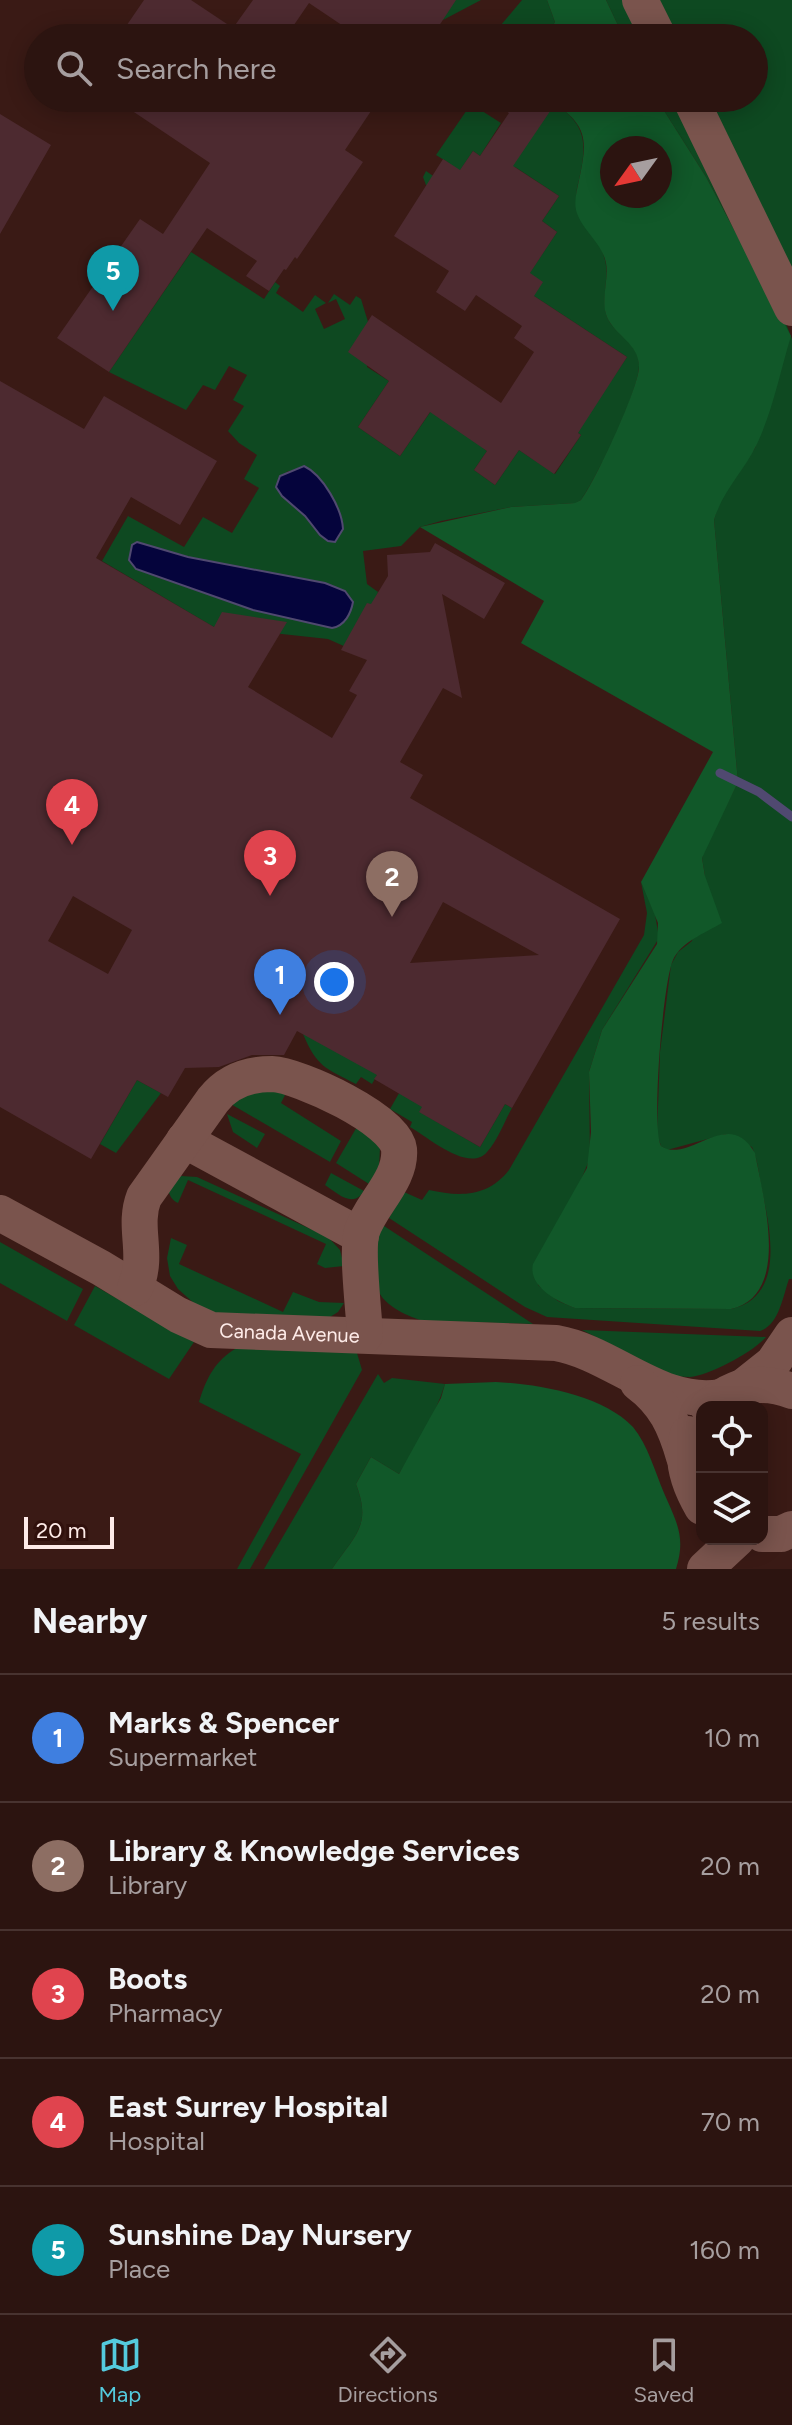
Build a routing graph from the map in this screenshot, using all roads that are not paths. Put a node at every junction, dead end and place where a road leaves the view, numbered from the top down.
1 (640, 0) edge
2 (652, 24) edge
3 (697, 112) edge
4 (792, 308) edge
5 (184, 1140) junction
6 (0, 1213) edge
7 (361, 1236) junction
8 (135, 1288) junction
9 (365, 1335) junction
10 (792, 1335) edge
11 (607, 1363) junction
12 (792, 1391) edge
13 (719, 1401) edge
14 (696, 1422) edge
15 (684, 1457) junction
16 (696, 1496) edge
17 (792, 1529) edge
18 (768, 1534) edge
19 (702, 1545) edge
20 (731, 1545) edge
21 (692, 1569) edge
22 (705, 1569) edge

1 - 2 street
3 - 4 street
5 - 7 street
5 - 7 street
5 - 8 street
6 - 8 street, Canada Avenue
7 - 9 street
8 - 9 street, Canada Avenue
9 - 11 street, Canada Avenue
10 - 13 street
11 - 13 street, Canada Avenue
11 - 15 street, Canada Avenue
12 - 13 street, Canada Avenue
14 - 15 street
15 - 16 street, Canada Avenue
17 - 18 street
19 - 21 street
20 - 22 street

